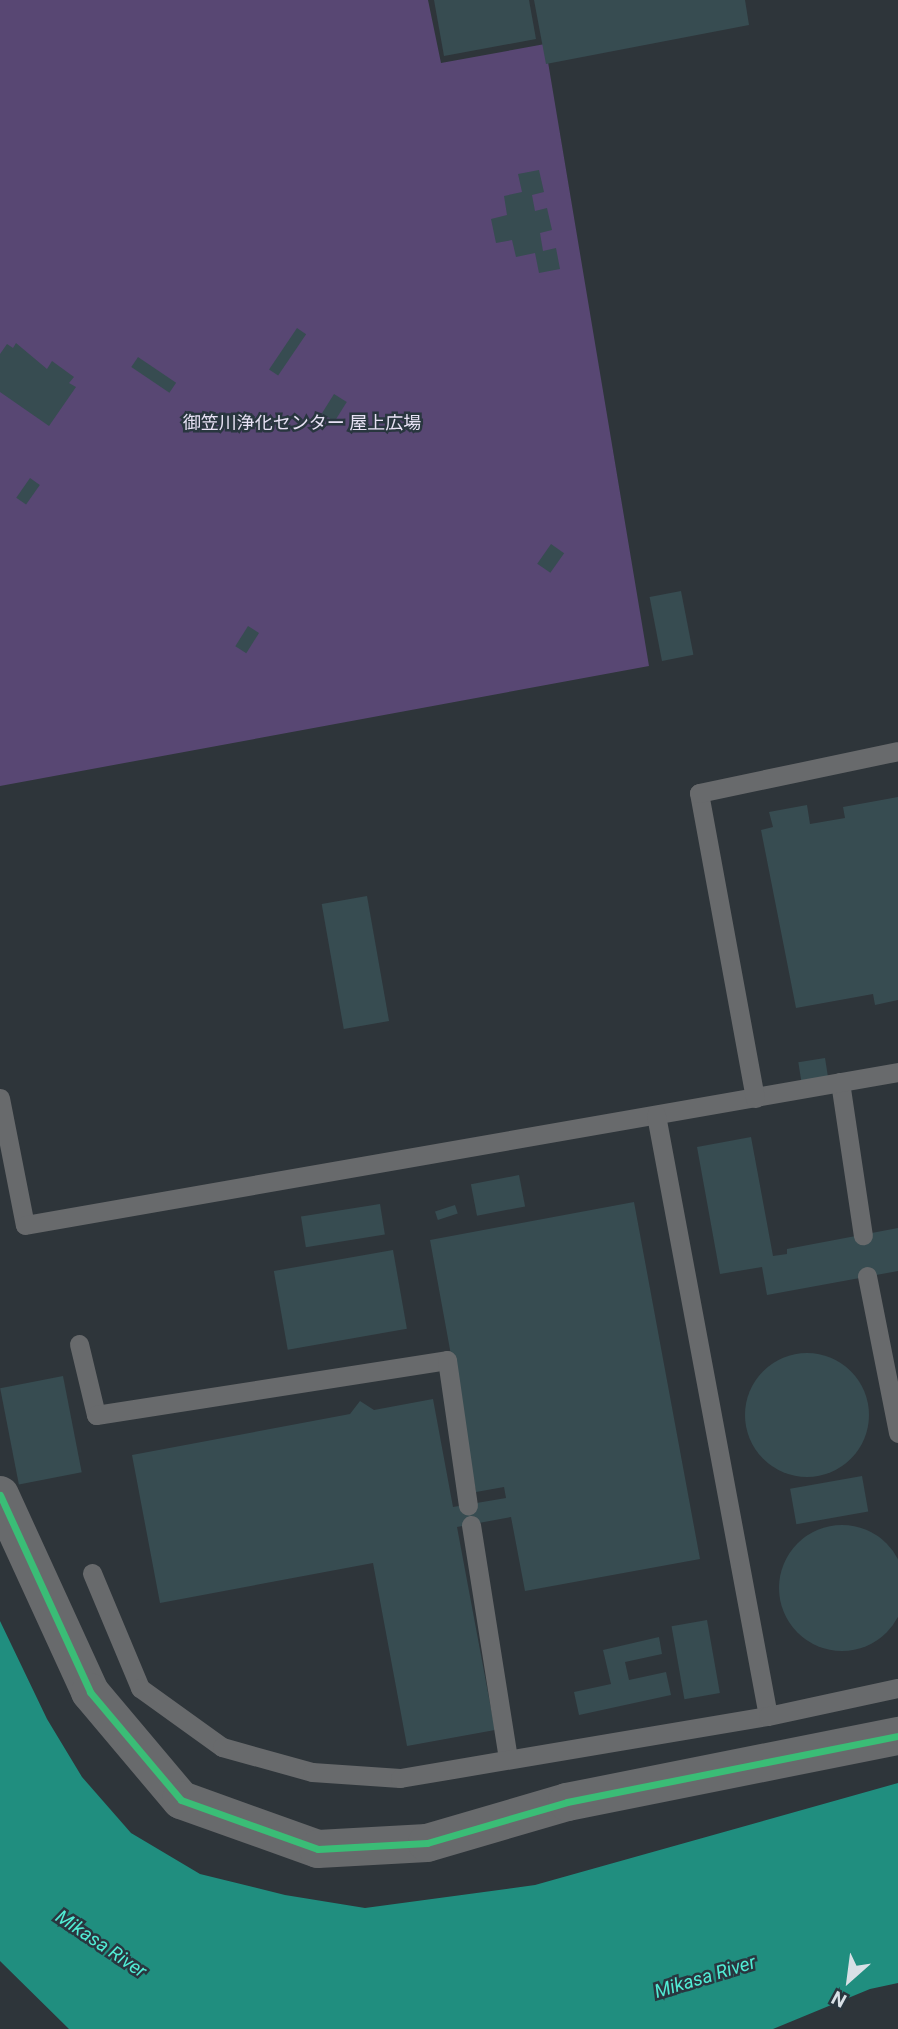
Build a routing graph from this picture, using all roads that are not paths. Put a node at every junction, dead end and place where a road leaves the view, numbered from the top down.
1 (898, 751) edge
2 (898, 1072) edge
3 (840, 1082) junction
4 (0, 1098) edge
5 (755, 1098) junction
6 (656, 1115) junction
7 (863, 1235) dead end
8 (867, 1276) dead end
9 (79, 1344) dead end
10 (898, 1433) edge
11 (0, 1495) edge
12 (468, 1505) dead end
13 (471, 1525) dead end
14 (92, 1573) dead end
15 (898, 1688) edge
16 (768, 1716) junction
17 (898, 1736) edge
18 (508, 1758) junction

1 - 5 lane
2 - 3 lane
3 - 5 lane
3 - 7 lane
4 - 6 lane
5 - 6 lane
6 - 16 lane
8 - 10 lane
9 - 12 lane
11 - 17 street
13 - 18 lane
14 - 18 lane
15 - 16 lane
16 - 18 lane

